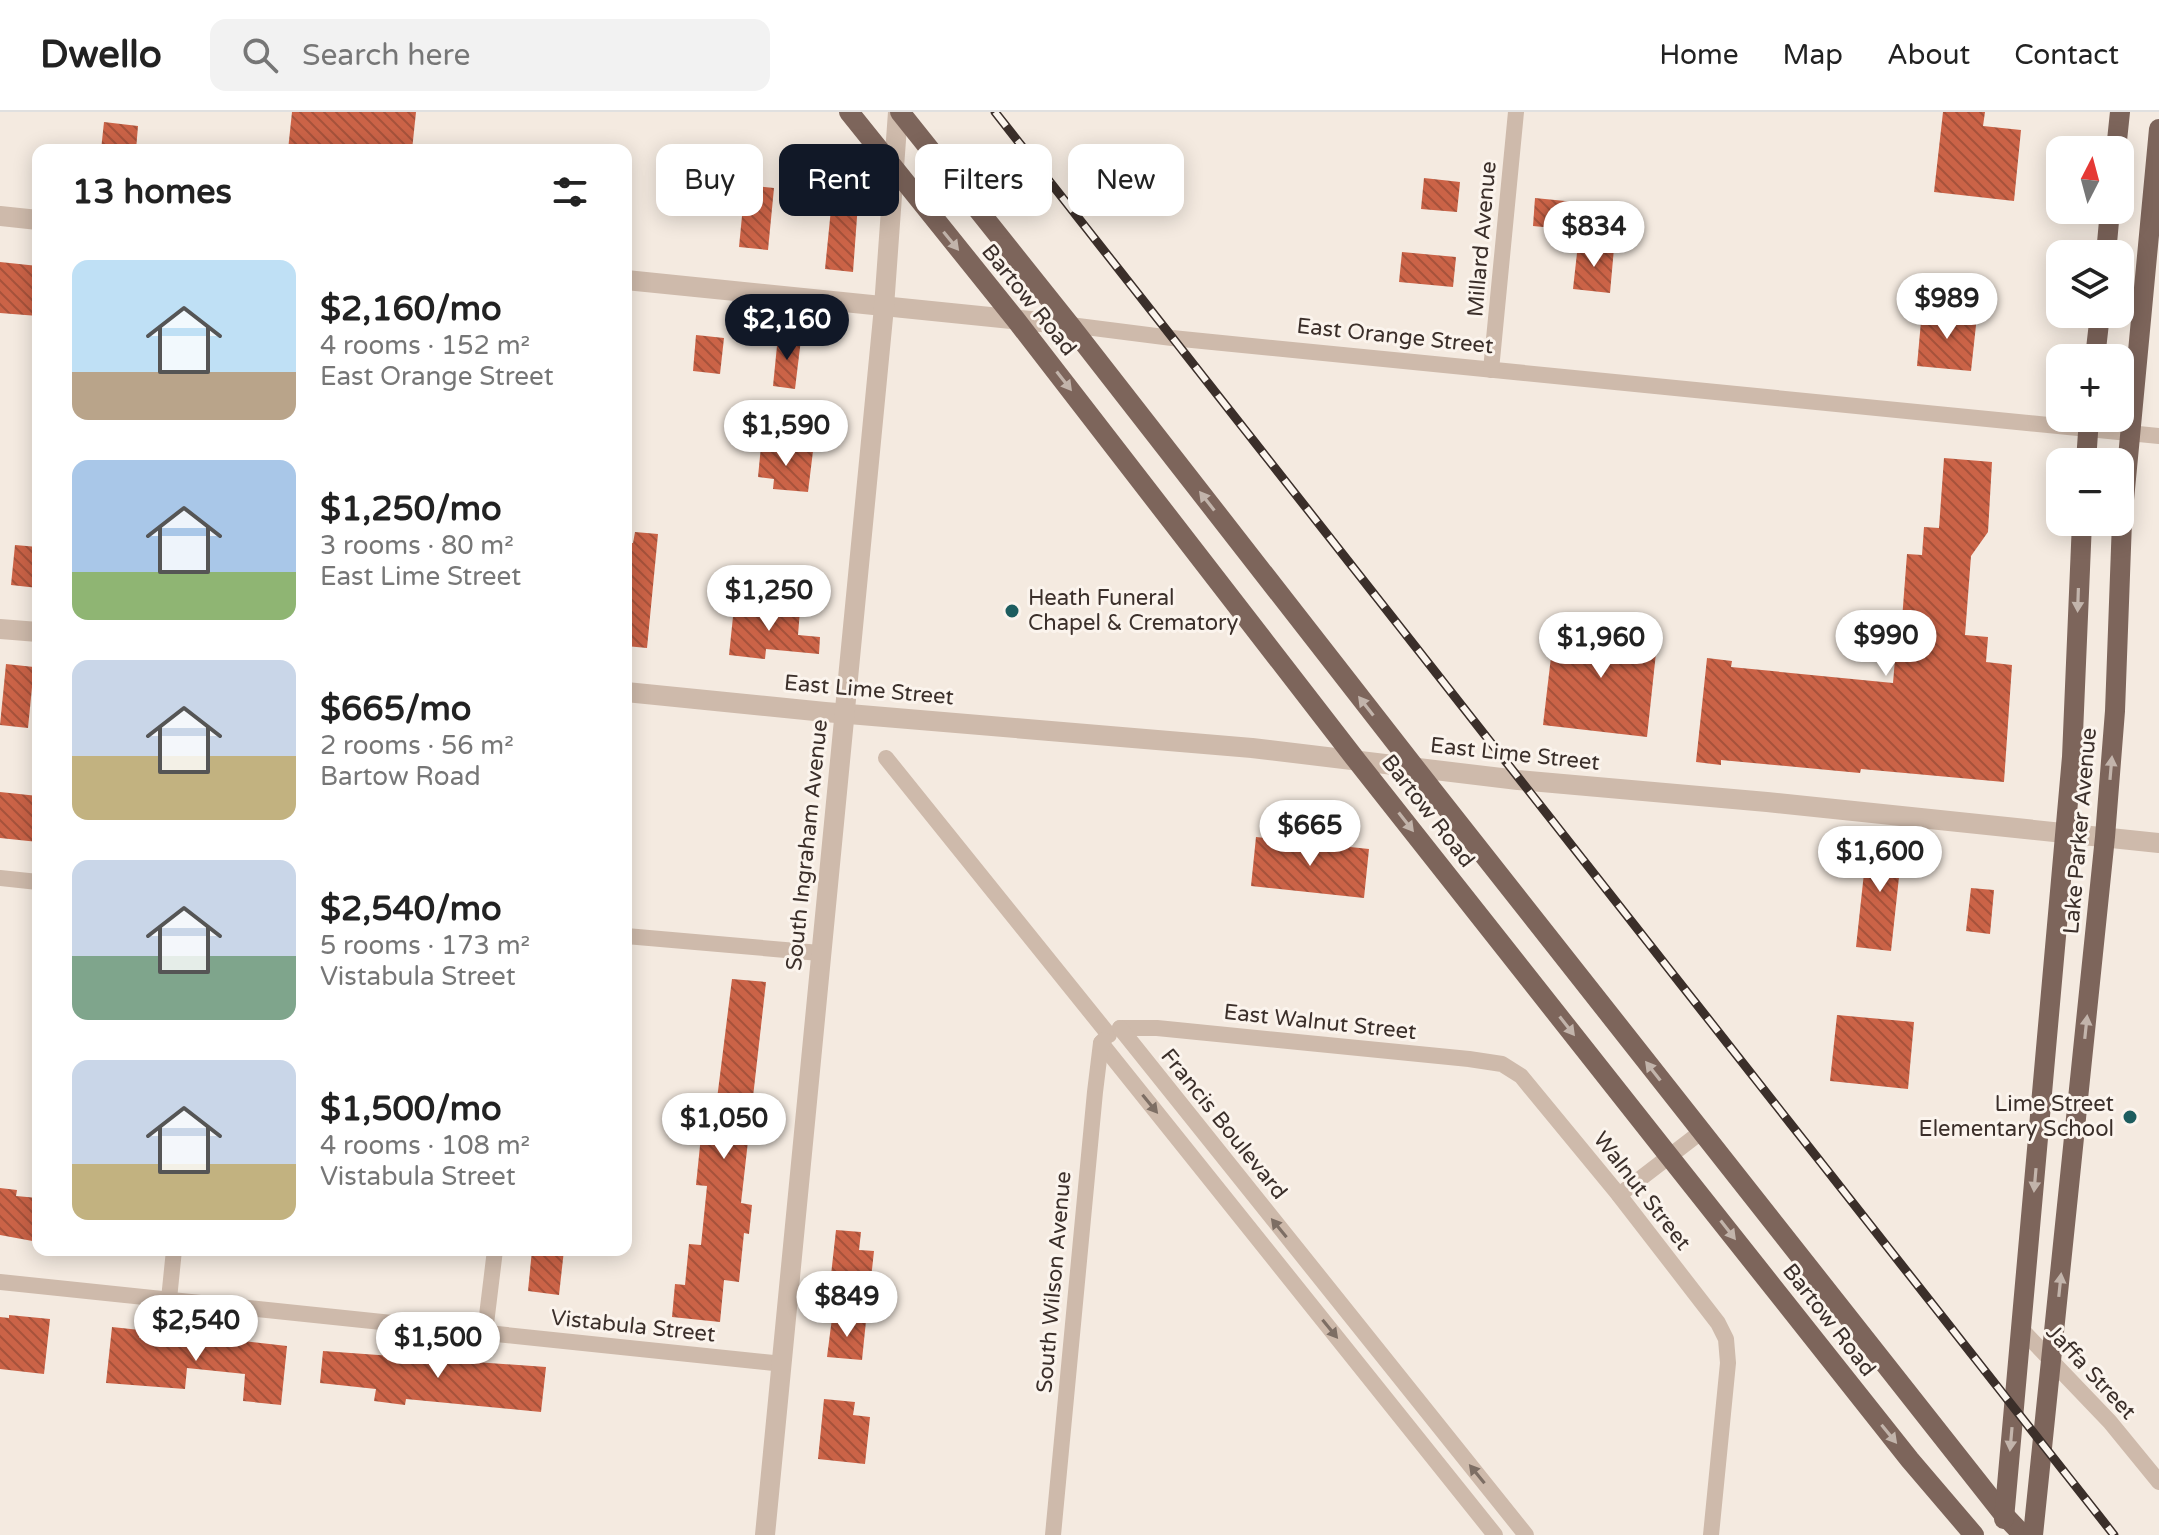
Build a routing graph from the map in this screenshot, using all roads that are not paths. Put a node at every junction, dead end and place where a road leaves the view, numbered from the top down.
1 (849, 112) edge
2 (899, 112) edge
3 (1516, 112) edge
4 (2120, 112) edge
5 (2159, 129) edge
6 (2117, 136) edge
7 (874, 144) edge
8 (897, 144) edge
9 (899, 176) edge
10 (0, 216) edge
11 (891, 216) edge
12 (32, 219) edge
13 (632, 281) edge
14 (884, 307) junction
15 (1016, 320) junction
16 (1070, 325) junction
17 (1491, 370) junction
18 (2046, 419) edge
19 (2125, 432) edge
20 (2129, 433) junction
21 (2159, 436) edge
22 (2081, 536) edge
23 (0, 629) edge
24 (32, 632) edge
25 (632, 693) edge
26 (844, 713) junction
27 (886, 758) dead end
28 (1357, 761) junction
29 (1414, 767) junction
30 (2066, 833) junction
31 (2105, 837) junction
32 (2159, 843) edge
33 (0, 878) edge
34 (32, 881) edge
35 (632, 937) edge
36 (820, 953) junction
37 (1110, 1036) junction
38 (1513, 1071) joint
39 (1701, 1132) junction
40 (1669, 1156) junction
41 (1619, 1195) junction
42 (173, 1256) edge
43 (494, 1256) edge
44 (1309, 1265) junction
45 (1291, 1281) junction
46 (0, 1282) edge
47 (169, 1299) junction
48 (2022, 1330) junction
49 (485, 1332) junction
50 (2052, 1363) junction
51 (783, 1364) junction
52 (2159, 1482) edge
53 (1496, 1497) junction
54 (1476, 1512) junction
55 (2004, 1525) edge
56 (765, 1535) edge
57 (1053, 1535) edge
58 (1495, 1535) edge
59 (1526, 1535) edge
60 (1711, 1535) edge
61 (1974, 1535) edge
62 (2023, 1535) edge
63 (2033, 1535) edge

1 - 7 main road, Bartow Road
2 - 8 street, South Ingraham Avenue
2 - 16 main road, Bartow Road
3 - 17 street, Millard Avenue
4 - 6 main road
5 - 20 main road, Lake Parker Avenue
9 -> 15 main road, Bartow Road
10 - 12 street
11 - 14 street, South Ingraham Avenue
13 - 14 street, East Orange Street
14 - 15 street, East Orange Street
14 - 26 street, South Ingraham Avenue
15 - 16 street, East Orange Street
15 -> 28 main road, Bartow Road
16 - 17 street, East Orange Street
29 -> 16 main road, Bartow Road
17 - 18 street, East Orange Street
19 - 20 street, East Orange Street
20 - 21 street, East Orange Street
31 -> 20 main road, Lake Parker Avenue
22 -> 30 main road, Lake Parker Avenue
23 - 24 street
25 - 26 street, East Lime Street
26 - 28 street, East Lime Street
26 - 36 street, South Ingraham Avenue
27 - 37 street, Francis Boulevard
28 - 29 street, East Lime Street
28 -> 40 main road, Bartow Road
29 - 30 street, East Lime Street
39 -> 29 main road, Bartow Road
30 - 31 street, East Lime Street
30 -> 48 main road, Lake Parker Avenue
31 - 32 street, East Lime Street
50 -> 31 main road, Lake Parker Avenue
33 - 34 street
35 - 36 street
36 - 51 street, South Ingraham Avenue
37 - 38 street, East Walnut Street
44 -> 37 street, Francis Boulevard
37 -> 45 street, Francis Boulevard
37 - 57 street, South Wilson Avenue
38 - 41 street, Walnut Street
39 - 40 street
39 - 55 main road, Bartow Road
40 - 41 street
40 -> 61 main road, Bartow Road
41 - 60 street, Walnut Street
42 - 47 street
43 - 49 street
44 - 45 street
53 -> 44 street, Francis Boulevard
45 -> 54 street, Francis Boulevard
46 - 47 street, Vistabula Street
47 - 49 street, Vistabula Street
48 - 50 street, Jaffa Street
48 -> 55 main road, Lake Parker Avenue
49 - 51 street, Vistabula Street
50 - 52 street, Jaffa Street
50 - 63 main road, Lake Parker Avenue
51 - 56 street, South Ingraham Avenue
53 - 54 street
53 - 59 street, Francis Boulevard
54 - 58 street, Francis Boulevard
55 - 62 main road, Bartow Road

